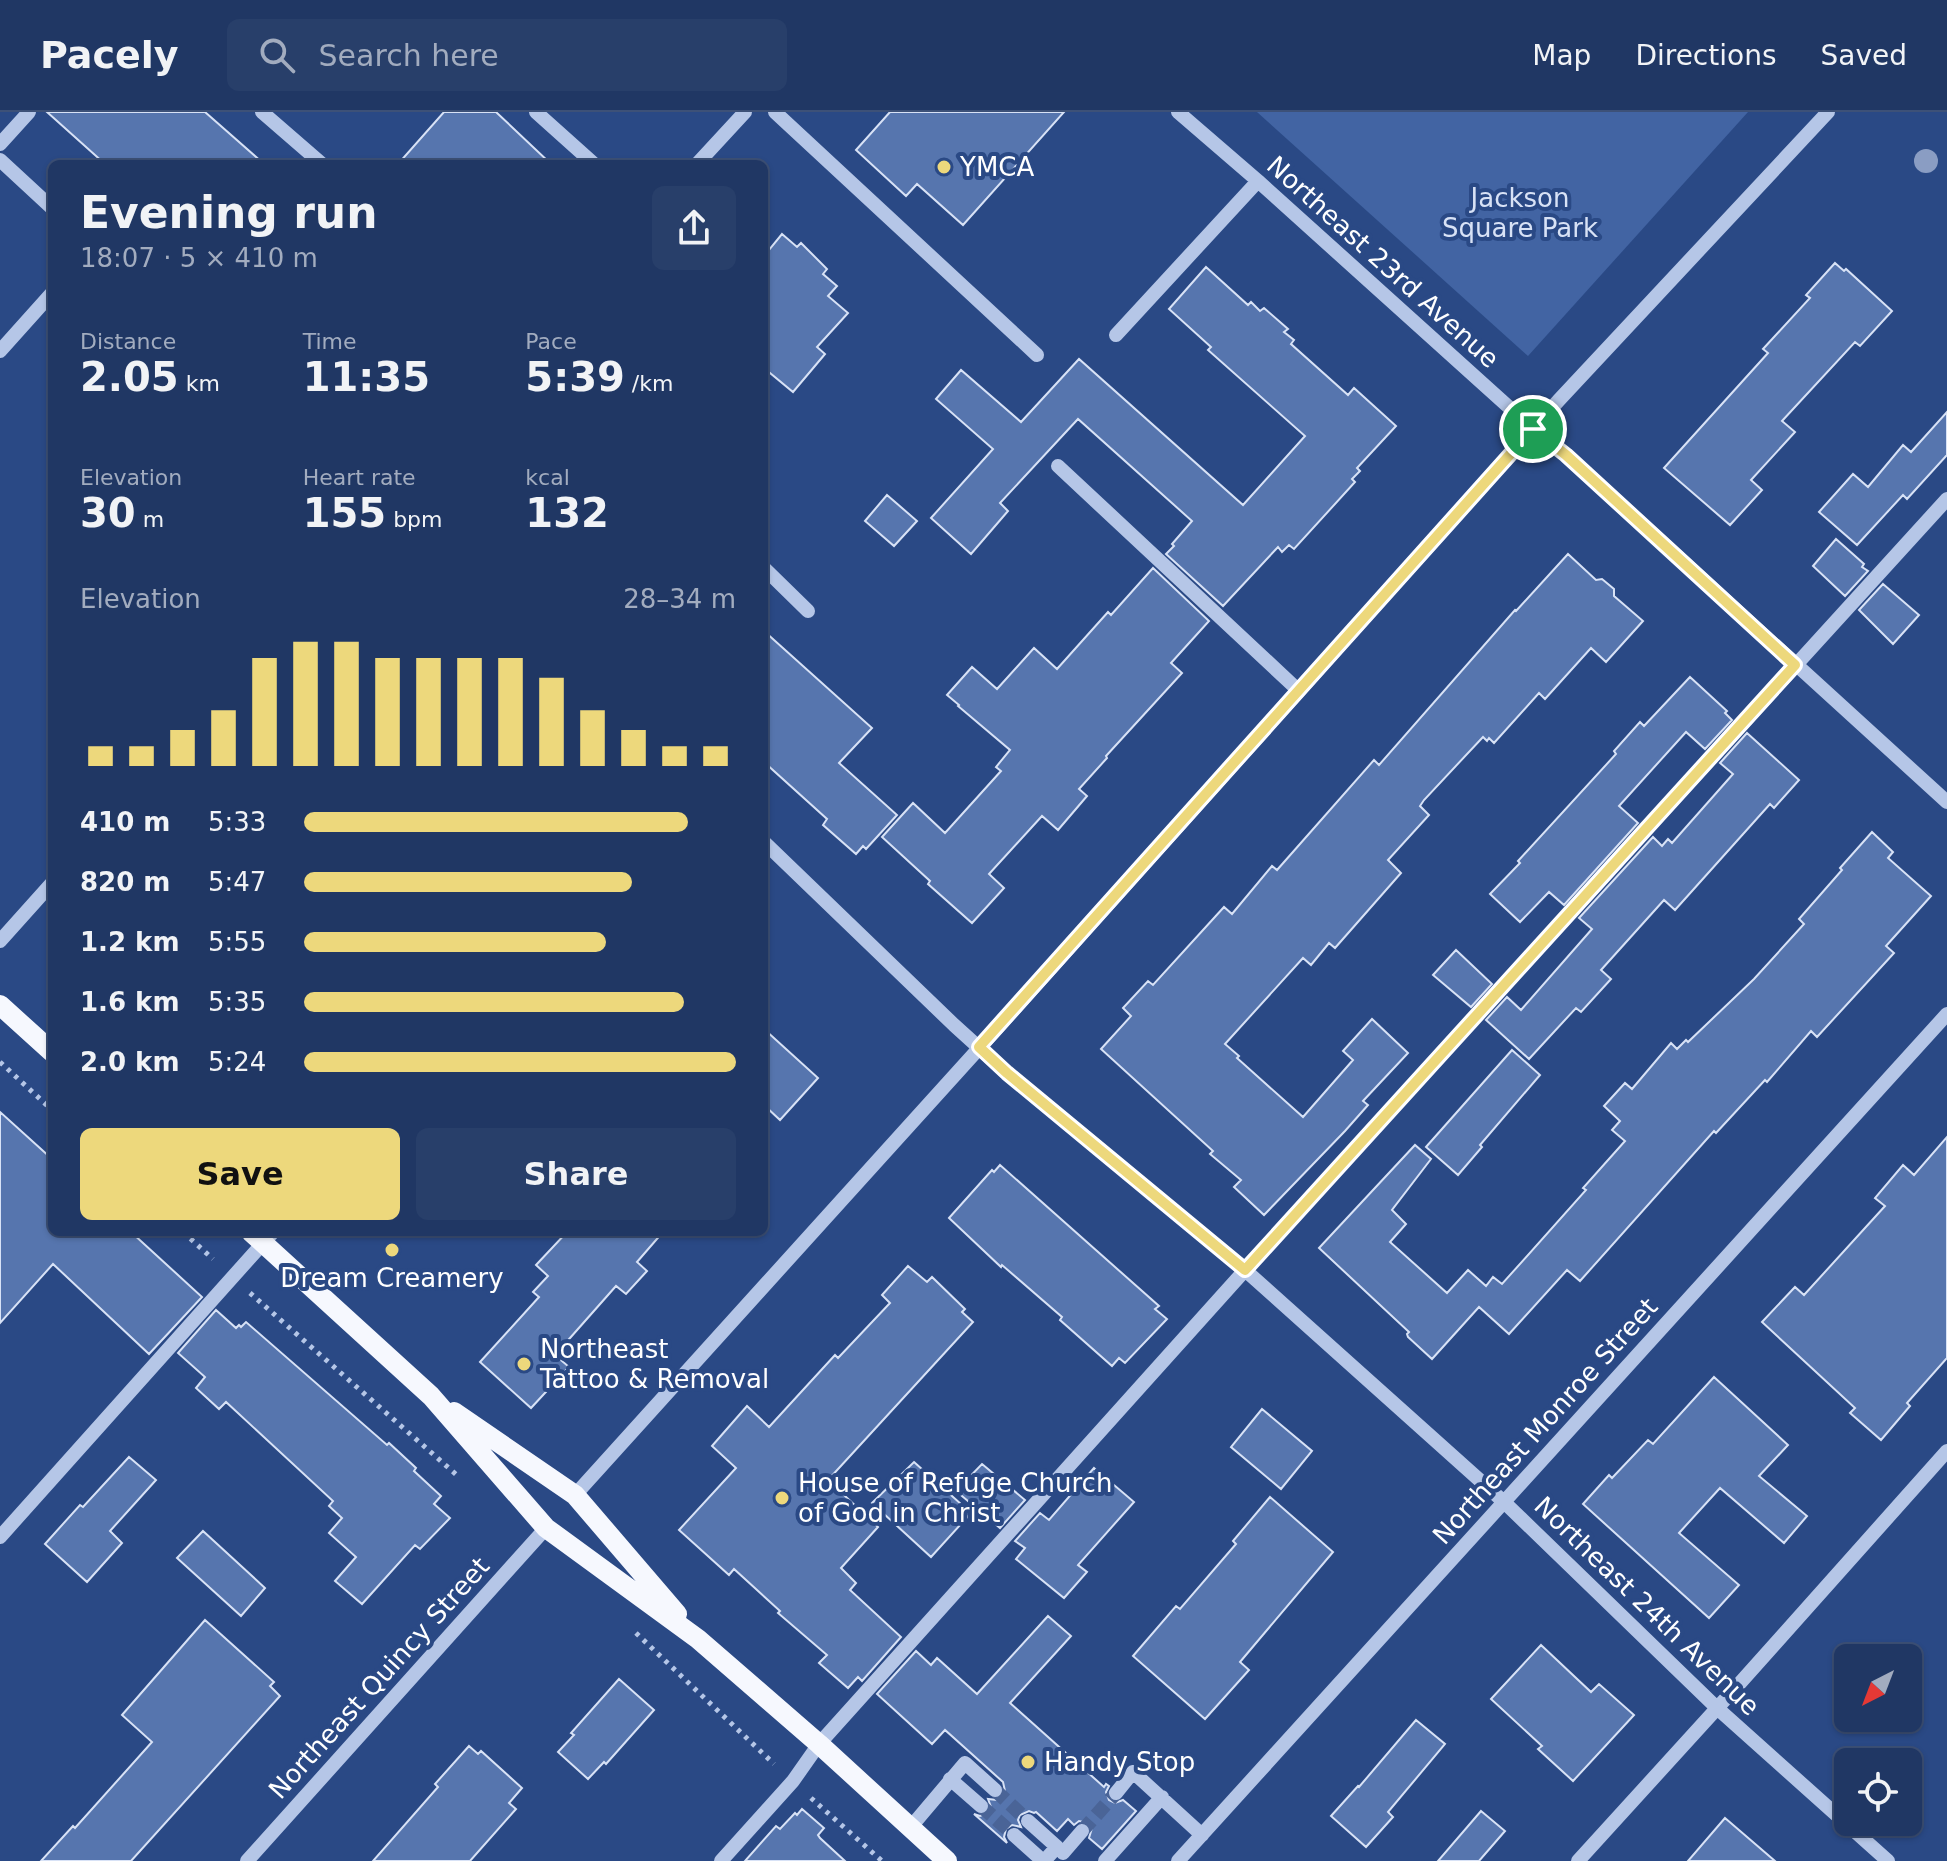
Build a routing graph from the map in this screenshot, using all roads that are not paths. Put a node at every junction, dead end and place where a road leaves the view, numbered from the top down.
1 (29, 112) edge
2 (262, 112) edge
3 (536, 112) edge
4 (745, 112) edge
5 (775, 112) edge
6 (1178, 112) edge
7 (1828, 112) edge
8 (0, 144) edge
9 (0, 160) edge
10 (317, 160) edge
11 (590, 160) edge
12 (701, 160) edge
13 (1258, 181) junction
14 (48, 204) edge
15 (48, 297) edge
16 (1116, 335) dead end
17 (0, 351) edge
18 (1037, 355) dead end
19 (1533, 429) junction
20 (1058, 466) dead end
21 (1947, 499) edge
22 (768, 572) edge
23 (808, 611) dead end
24 (1795, 665) junction
25 (1299, 691) junction
26 (1947, 802) edge
27 (768, 846) edge
28 (48, 887) edge
29 (0, 941) edge
30 (0, 1005) edge
31 (1947, 1014) edge
32 (979, 1047) junction
33 (48, 1048) edge
34 (262, 1236) edge
35 (1245, 1270) junction
36 (431, 1396) junction
37 (1947, 1451) edge
38 (575, 1495) junction
39 (1504, 1502) junction
40 (546, 1528) junction
41 (0, 1537) edge
42 (698, 1639) junction
43 (1717, 1708) junction
44 (819, 1744) junction
45 (950, 1779) junction
46 (995, 1790) tunnel mouth
47 (1116, 1793) tunnel mouth
48 (1162, 1797) junction
49 (981, 1806) tunnel mouth
50 (1028, 1821) tunnel mouth
51 (910, 1828) junction
52 (1082, 1831) tunnel mouth
53 (1014, 1835) tunnel mouth
54 (1202, 1835) junction
55 (1064, 1853) edge
56 (247, 1861) edge
57 (721, 1861) edge
58 (947, 1861) edge
59 (1043, 1861) edge
60 (1105, 1861) edge
61 (1178, 1861) edge
62 (1578, 1861) edge
63 (1888, 1861) edge

1 - 8 street
2 - 10 street
3 - 11 street
4 - 12 street
5 - 18 street
6 - 13 street, Northeast 23rd Avenue
7 - 19 street
9 - 14 street
13 - 16 street
13 - 19 street, Northeast 23rd Avenue
15 - 17 street
19 - 24 street, Northeast 23rd Avenue
19 - 25 street
20 - 25 street
21 - 24 street
22 - 23 street
24 - 26 street, Northeast 23rd Avenue
24 - 35 street
25 - 32 street
27 - 32 street, Northeast 24th Avenue
28 - 29 street
30 - 33 main road
31 - 39 street, Northeast Monroe Street
32 - 35 street, Northeast 24th Avenue
32 - 38 street
34 - 36 main road
34 - 41 street
35 - 39 street, Northeast 24th Avenue
35 - 44 street
36 - 38 main road
36 - 40 main road
37 - 43 street
38 - 42 main road
39 - 43 street, Northeast 24th Avenue
39 - 54 street, Northeast Monroe Street
40 - 42 main road
40 - 56 street, Northeast Quincy Street
42 - 44 main road
43 - 62 street
43 - 63 street, Northeast 24th Avenue
44 - 51 main road
44 - 57 street
45 - 46 street
45 - 49 street
45 - 51 street
47 - 48 street
48 - 54 street
48 - 60 street
50 - 55 street
51 - 58 main road
52 - 55 street
53 - 59 street
54 - 61 street, Northeast Monroe Street
55 - 59 street

